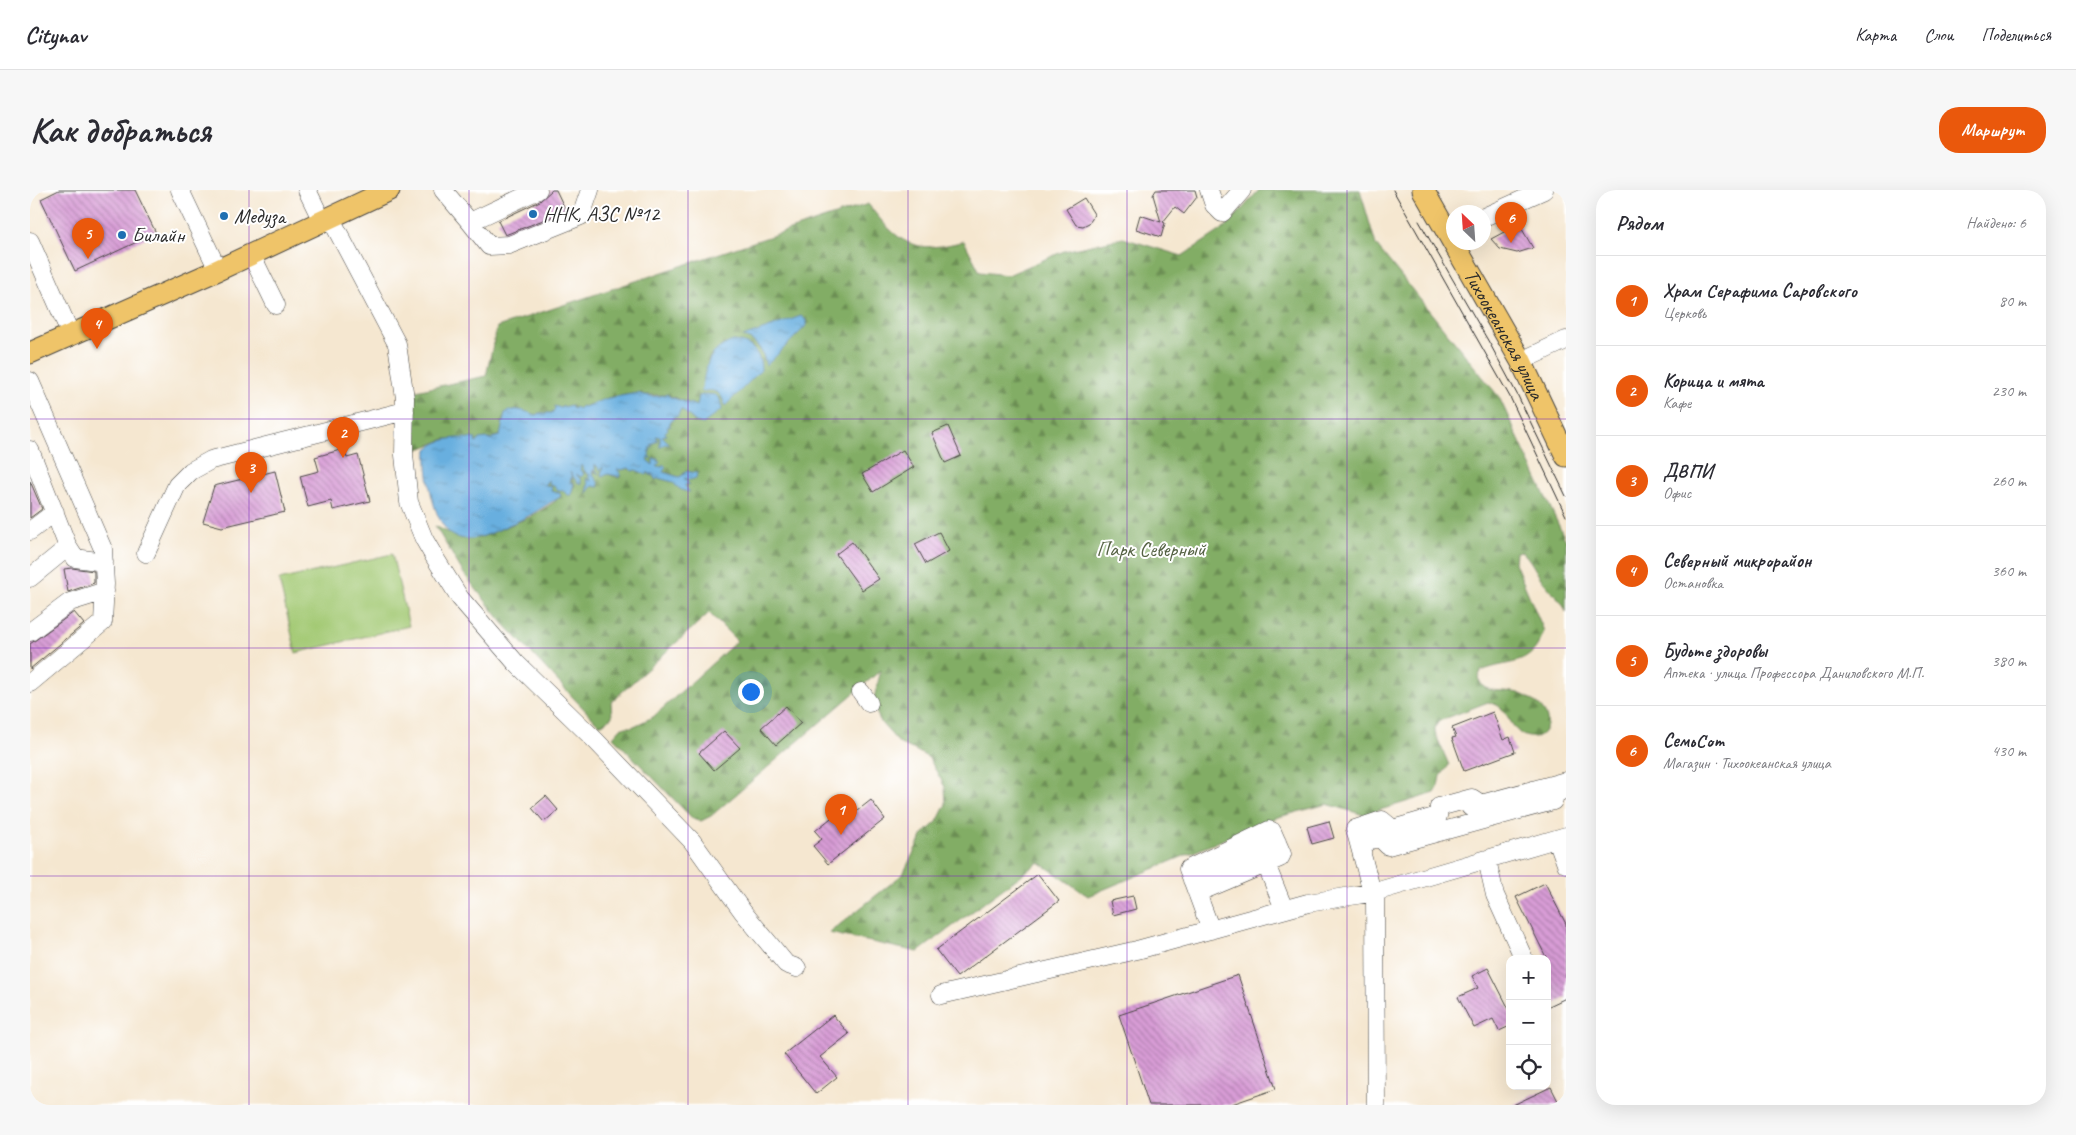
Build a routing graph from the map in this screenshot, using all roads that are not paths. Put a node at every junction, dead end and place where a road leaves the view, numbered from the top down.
1 (180, 190) edge
2 (307, 190) edge
3 (388, 190) edge
4 (442, 190) edge
5 (538, 190) edge
6 (590, 190) edge
7 (1242, 190) edge
8 (1423, 190) edge
9 (1544, 190) edge
10 (1212, 198) edge
11 (1491, 214) edge
12 (326, 219) junction
13 (470, 222) junction
14 (1446, 224) edge
15 (30, 241) edge
16 (1461, 250) edge
17 (251, 254) junction
18 (218, 270) junction
19 (276, 305) dead end
20 (71, 335) junction
21 (1566, 340) edge
22 (30, 353) edge
23 (1521, 361) junction
24 (30, 381) edge
25 (405, 411) junction
26 (30, 450) edge
27 (1566, 456) edge
28 (34, 472) edge
29 (55, 512) junction
30 (30, 531) edge
31 (68, 547) junction
32 (146, 553) dead end
33 (104, 562) junction
34 (30, 578) edge
35 (105, 591) junction
36 (30, 632) edge
37 (30, 683) edge
38 (1560, 786) edge
39 (1387, 831) junction
40 (1561, 837) edge
41 (1487, 860) junction
42 (1266, 864) junction
43 (1566, 864) edge
44 (1195, 886) junction
45 (1374, 892) junction
46 (1284, 909) junction
47 (1211, 930) junction
48 (1522, 955) edge
49 (796, 968) dead end
50 (941, 995) dead end
51 (1376, 1105) edge

1 - 18 street
2 - 12 street
3 - 12 main road
4 - 13 street
5 - 13 street
6 - 13 street
7 - 10 street
8 - 14 main road, Тихоокеанская улица
9 - 11 street
12 - 17 main road
12 - 25 street
15 - 20 street
16 - 23 main road, Тихоокеанская улица
17 - 18 main road
17 - 19 street
18 - 20 main road
20 - 22 main road
21 - 23 street
23 - 27 main road, Тихоокеанская улица
24 - 33 street
25 - 32 street
25 - 49 street
26 - 28 street
28 - 29 street
29 - 30 street
29 - 31 street
31 - 33 street
31 - 34 street
33 - 35 street
35 - 36 street
35 - 37 street
38 - 39 street
38 - 39 street
39 - 45 street
40 - 41 street
40 - 43 street
41 - 45 street
41 - 48 street
42 - 44 street
42 - 44 street
42 - 46 street
44 - 47 street
45 - 46 street
45 - 51 street
46 - 47 street
47 - 50 street

